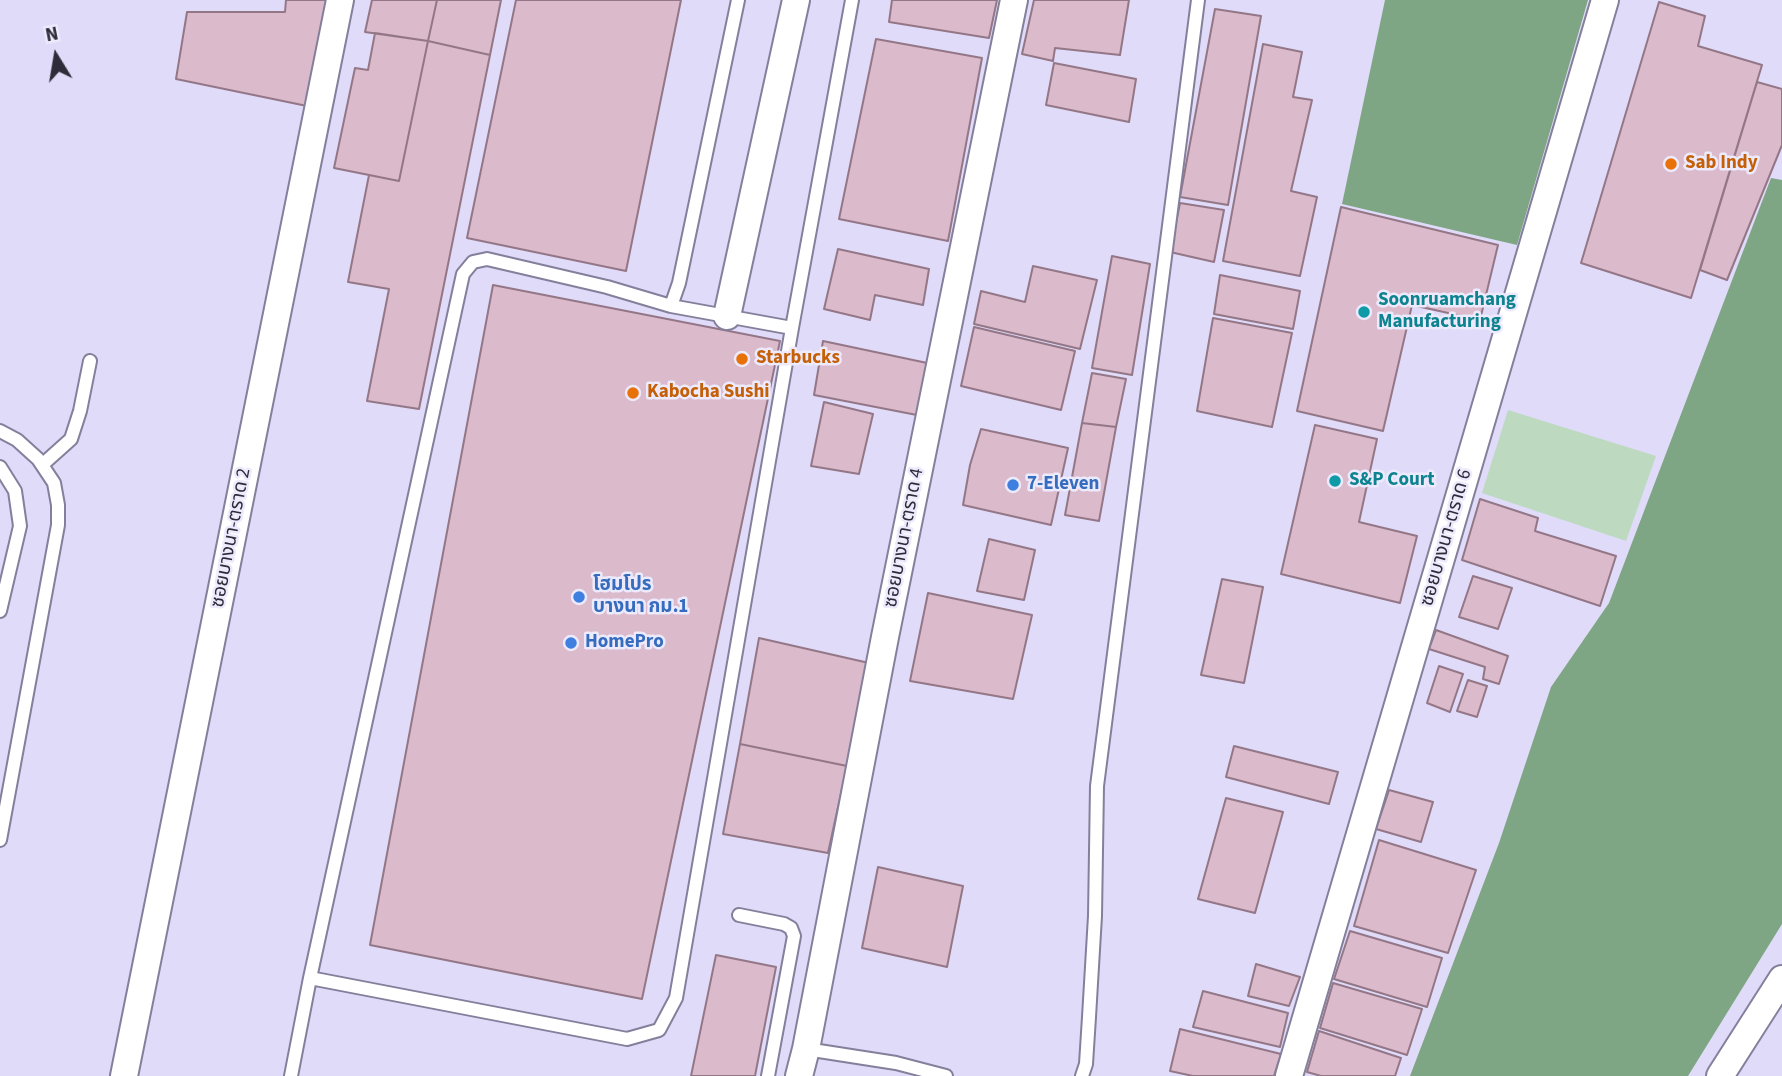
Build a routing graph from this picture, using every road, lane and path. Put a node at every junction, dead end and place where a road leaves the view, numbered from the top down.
1 (340, 0) edge
2 (738, 0) edge
3 (796, 0) edge
4 (852, 0) edge
5 (1014, 0) edge
6 (1198, 0) edge
7 (1605, 0) edge
8 (671, 306) junction
9 (727, 316) junction
10 (792, 328) junction
11 (90, 361) dead end
12 (0, 431) edge
13 (42, 465) junction
14 (0, 467) edge
15 (0, 611) edge
16 (0, 839) edge
17 (739, 915) dead end
18 (310, 978) junction
19 (1782, 979) edge
20 (806, 1049) junction
21 (124, 1076) edge
22 (292, 1076) edge
23 (768, 1076) edge
24 (799, 1076) edge
25 (946, 1076) edge
26 (1082, 1076) edge
27 (1289, 1076) edge
28 (1720, 1076) edge

1 - 21 street, ซอยบางนา-ตราด 2
2 - 8 lane
3 - 9 street
4 - 10 lane
5 - 20 street, ซอยบางนา-ตราด 4
6 - 26 lane
7 - 27 street, ซอยบางนา-ตราด 6
8 - 9 lane
8 - 18 lane
9 - 10 lane
10 - 18 lane
11 - 13 lane
12 - 13 lane
13 - 16 lane
14 - 15 lane
17 - 23 lane
18 - 22 lane
19 - 28 street
20 - 24 street, ซอยบางนา-ตราด 4
20 - 25 lane

